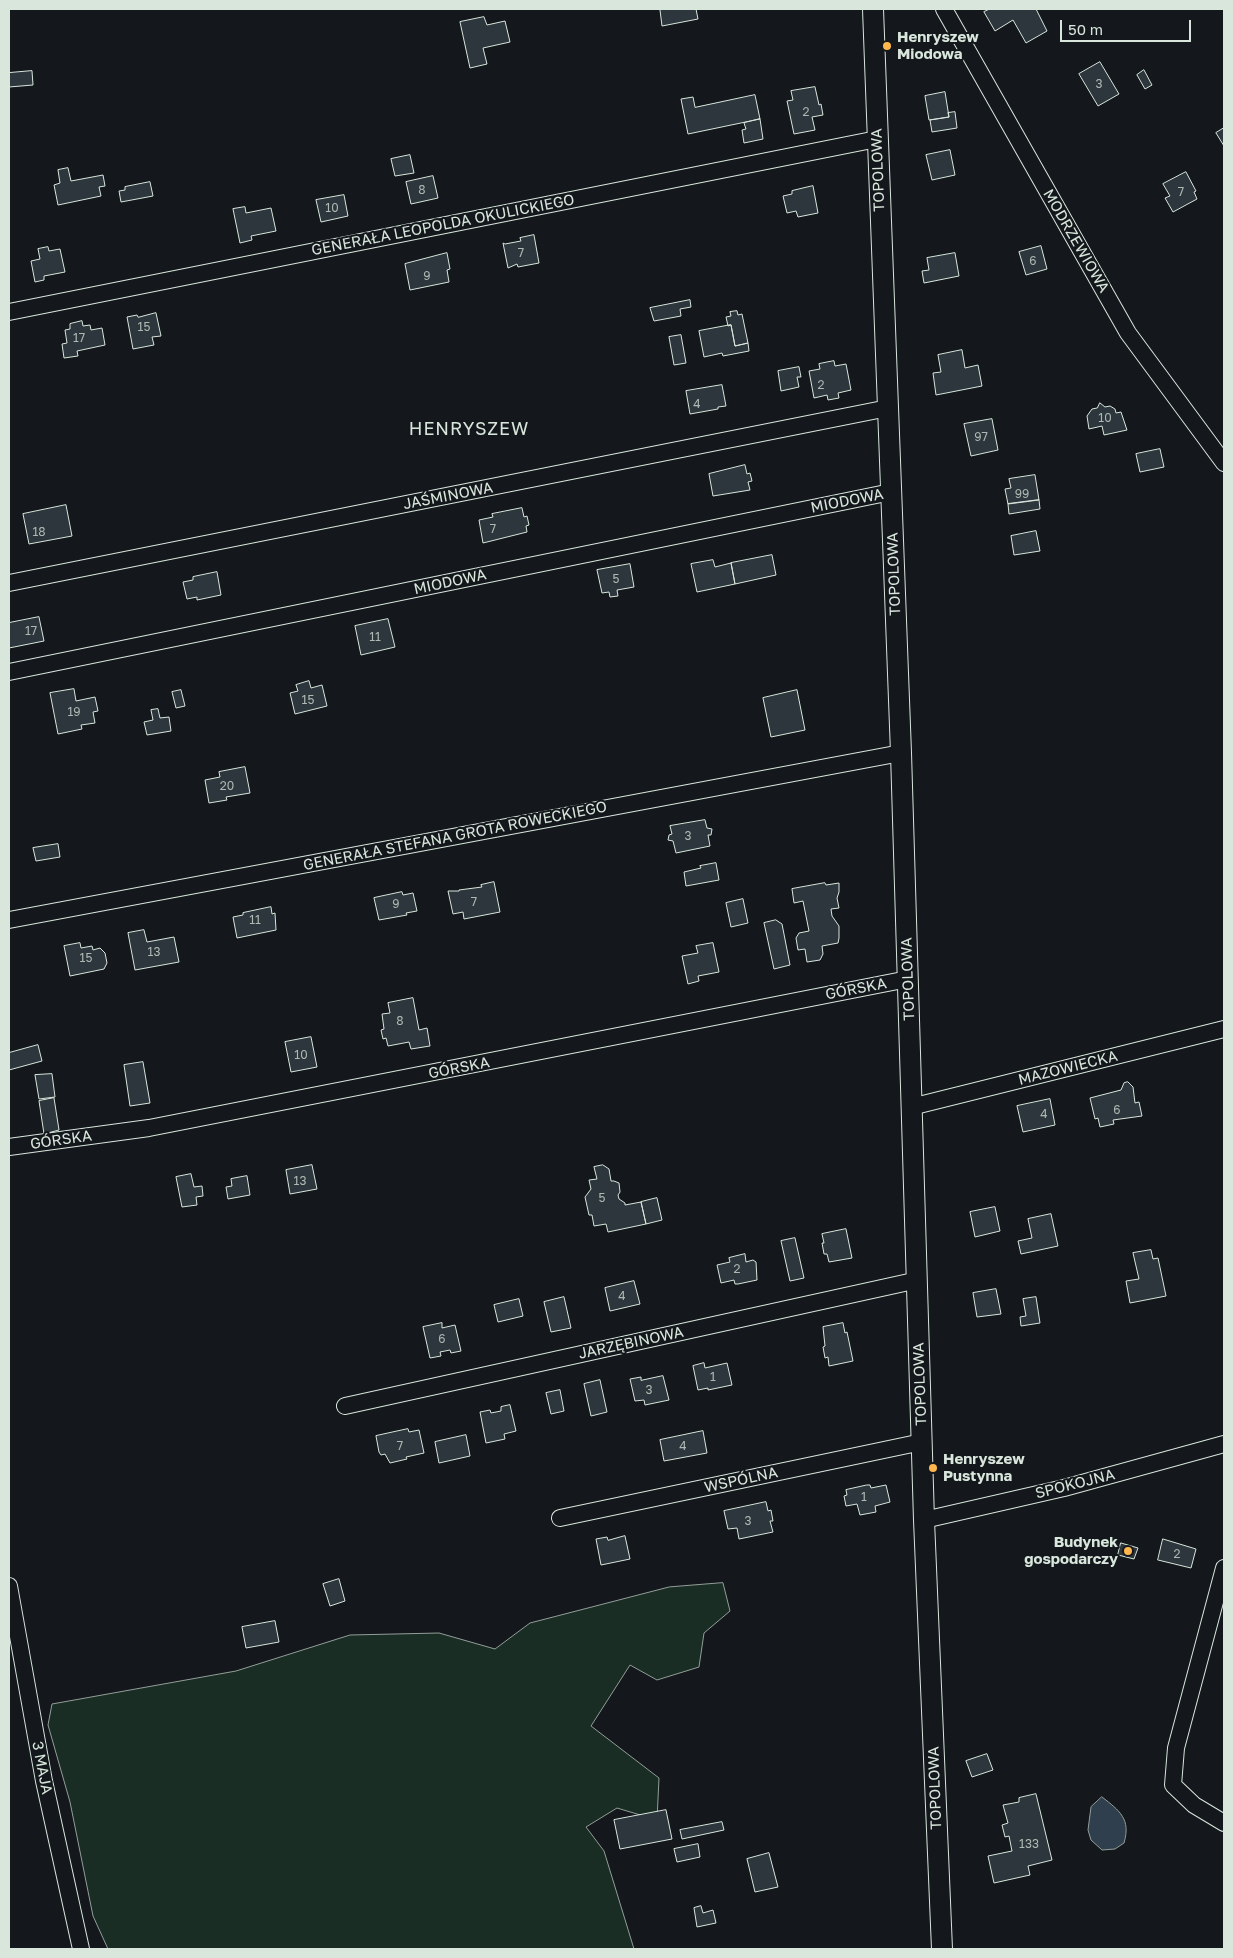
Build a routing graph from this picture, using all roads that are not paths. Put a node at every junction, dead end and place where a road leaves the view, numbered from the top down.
1 (873, 9) edge
2 (944, 9) edge
3 (877, 139) junction
4 (9, 312) edge
5 (888, 408) junction
6 (1224, 463) edge
7 (891, 492) junction
8 (9, 583) edge
9 (9, 672) edge
10 (901, 753) junction
11 (9, 920) edge
12 (908, 979) junction
13 (1224, 1029) edge
14 (911, 1107) junction
15 (9, 1147) edge
16 (918, 1280) junction
17 (345, 1406) dead end
18 (922, 1442) junction
19 (1224, 1444) edge
20 (560, 1518) dead end
21 (924, 1520) junction
22 (1224, 1568) edge
23 (9, 1586) edge
24 (1219, 1610) edge
25 (1224, 1823) edge
26 (81, 1949) edge
27 (942, 1949) edge

1 - 3 street, TOPOLOWA
2 - 6 street, MODRZEWIOWA
3 - 4 street, GENERAŁA LEOPOLDA OKULICKIEGO
3 - 5 street, TOPOLOWA
5 - 7 street, TOPOLOWA
5 - 8 street, JAŚMINOWA
7 - 9 street, MIODOWA
7 - 10 street, TOPOLOWA
10 - 11 street, GENERAŁA STEFANA GROTA ROWECKIEGO
10 - 12 street, TOPOLOWA
12 - 14 street, TOPOLOWA
12 - 15 street, GÓRSKA
13 - 14 street, MAZOWIECKA
14 - 16 street, TOPOLOWA
16 - 17 street, JARZĘBINOWA
16 - 18 street, TOPOLOWA
18 - 20 street, WSPÓLNA
18 - 21 street, TOPOLOWA
19 - 21 street, SPOKOJNA
21 - 27 street, TOPOLOWA
22 - 24 street
23 - 26 street, 3 MAJA
24 - 25 street

